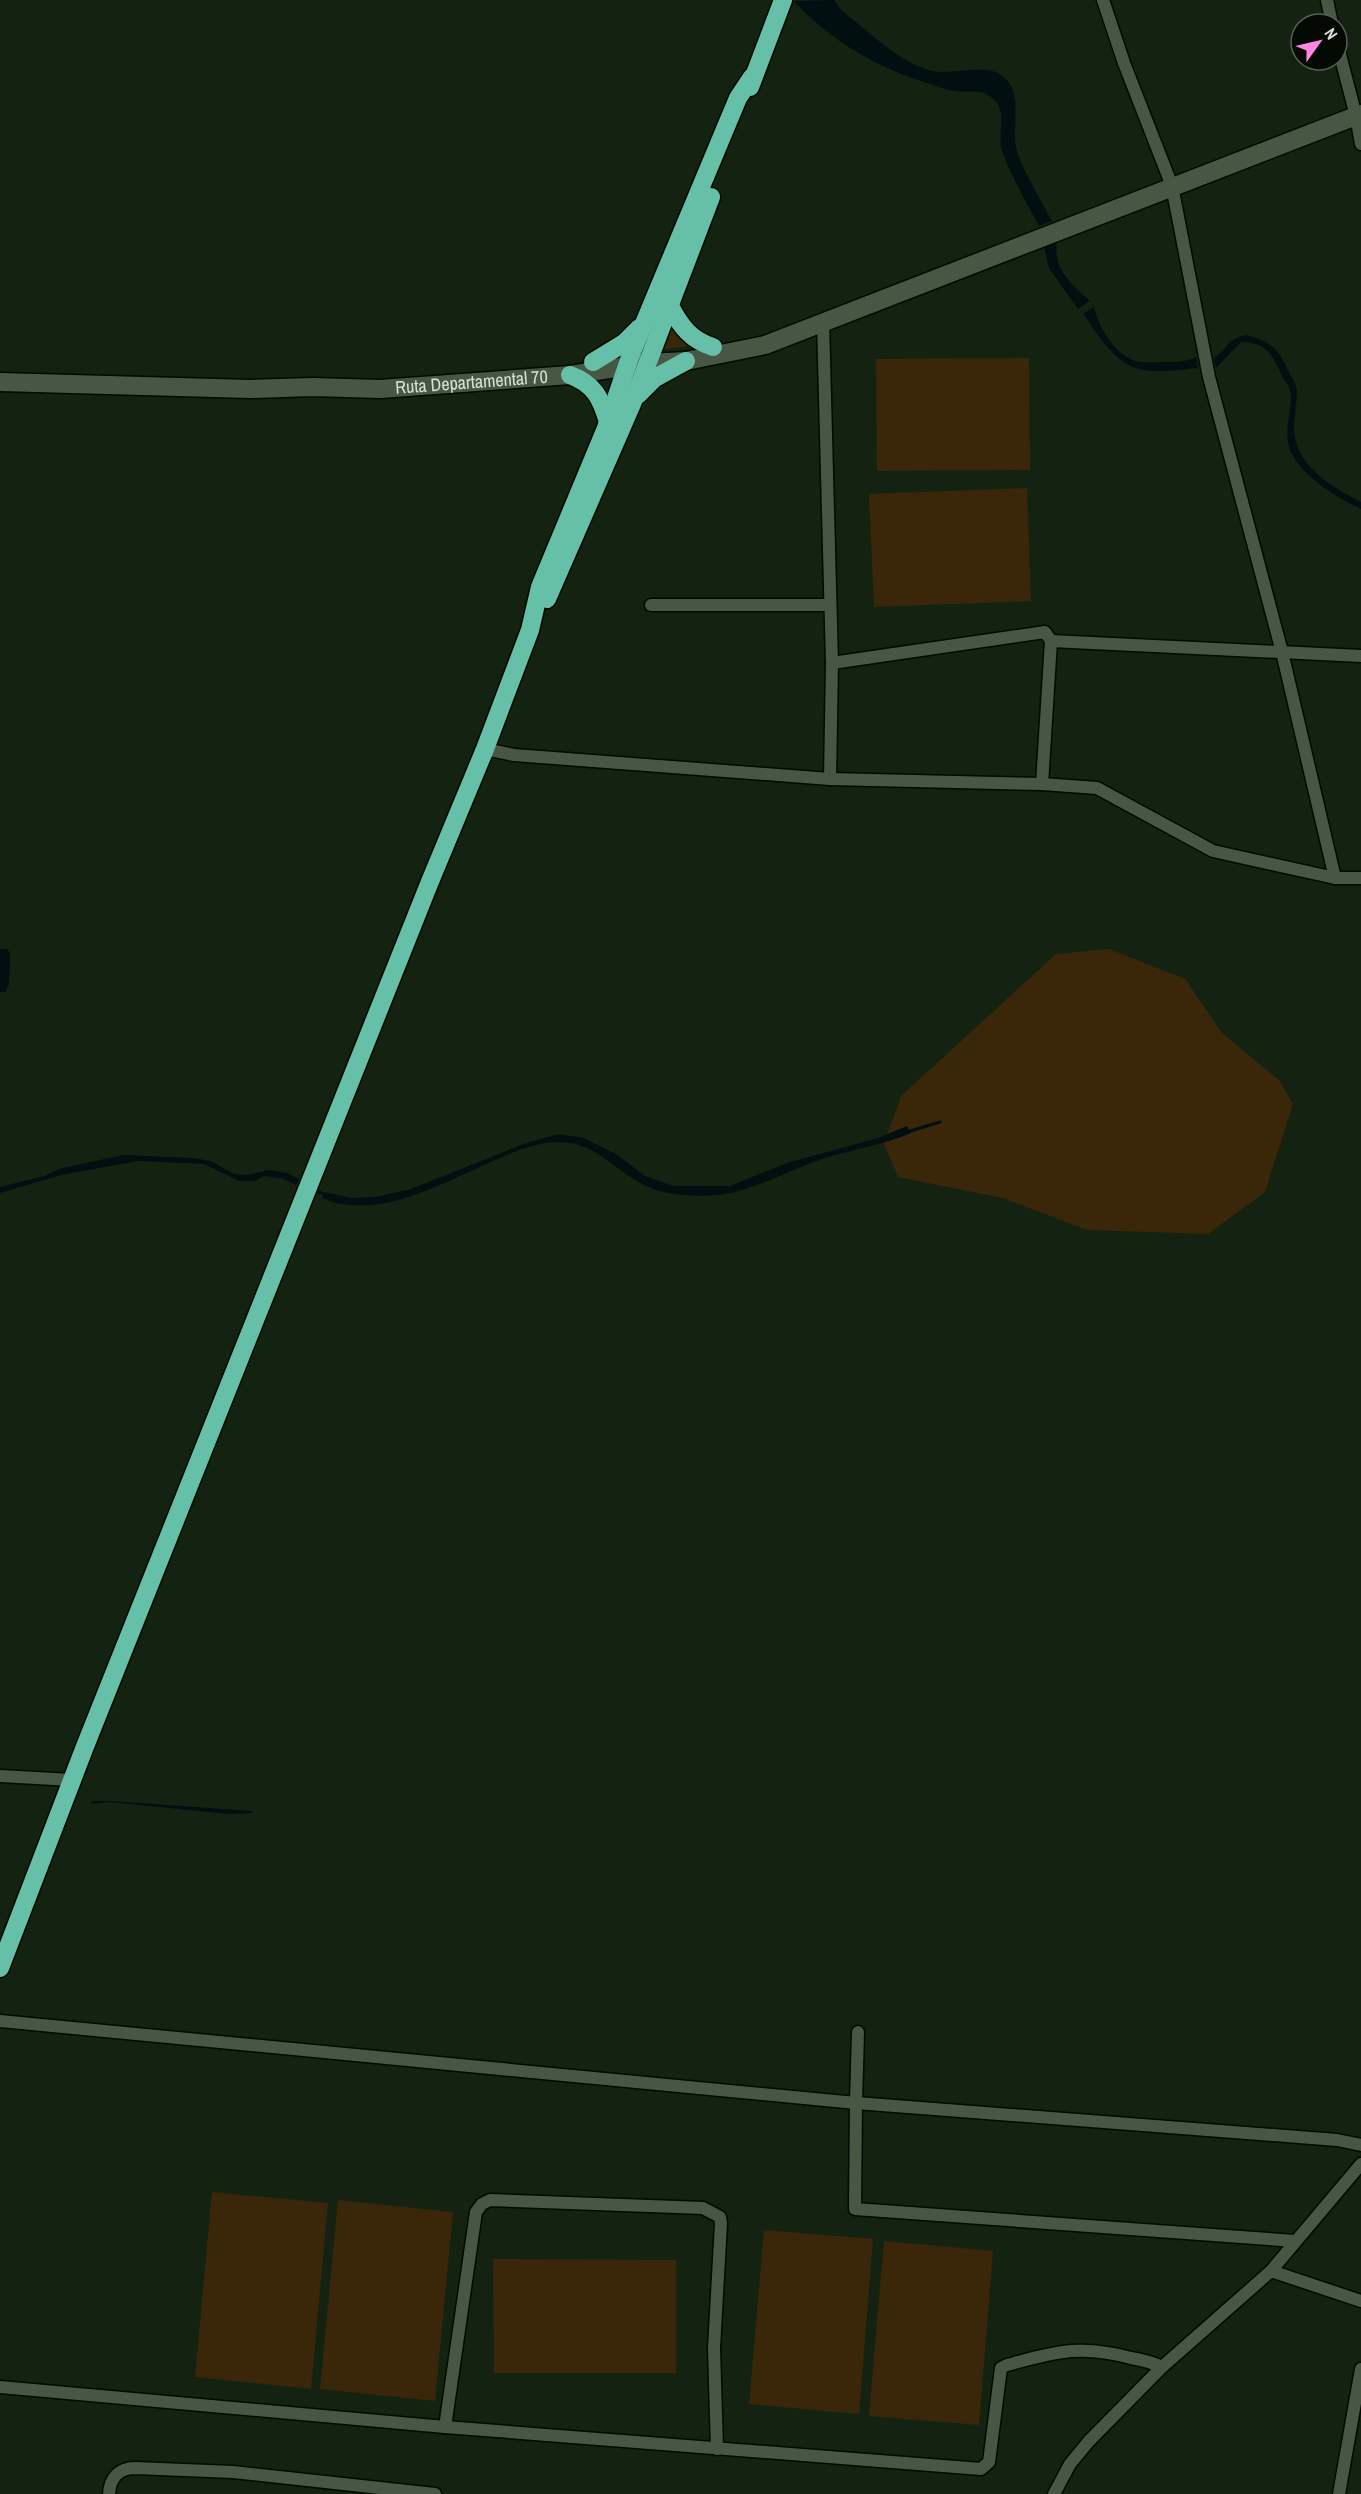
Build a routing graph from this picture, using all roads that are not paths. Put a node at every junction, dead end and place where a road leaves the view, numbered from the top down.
1 (783, 0) edge
2 (1103, 0) edge
3 (1346, 72) edge
4 (752, 77) junction
5 (1359, 115) edge
6 (1361, 144) edge
7 (1172, 186) junction
8 (670, 306) junction
9 (823, 321) junction
10 (644, 322) junction
11 (781, 337) junction
12 (713, 347) junction
13 (650, 359) junction
14 (629, 361) junction
15 (686, 361) junction
16 (593, 362) junction
17 (570, 375) junction
18 (0, 382) edge
19 (477, 382) junction
20 (632, 404) junction
21 (608, 422) junction
22 (651, 605) dead end
23 (830, 605) junction
24 (530, 630) junction
25 (1051, 641) junction
26 (1282, 652) junction
27 (1361, 656) edge
28 (832, 663) junction
29 (485, 749) junction
30 (830, 779) junction
31 (1042, 784) junction
32 (1335, 878) junction
33 (1361, 878) edge
34 (0, 1776) edge
35 (72, 1780) junction
36 (0, 1968) edge
37 (0, 2021) edge
38 (858, 2032) dead end
39 (856, 2103) junction
40 (1361, 2145) edge
41 (1361, 2164) edge
42 (1295, 2241) junction
43 (1270, 2271) junction
44 (1361, 2301) edge
45 (1162, 2367) junction
46 (1361, 2369) edge
47 (0, 2387) edge
48 (445, 2427) junction
49 (717, 2450) junction
50 (109, 2494) edge
51 (435, 2494) edge
52 (1054, 2494) edge
53 (1339, 2494) edge

1 - 4 highway
2 - 7 street
3 - 5 street
4 - 8 highway
4 - 10 highway
5 - 6 street
5 - 7 main road
7 - 9 main road
7 - 26 street
8 - 12 highway
8 - 13 highway
9 - 11 main road
9 - 23 street
10 - 14 highway
10 - 16 highway
11 - 12 main road, Ruta Departamental 70
11 - 15 main road, Ruta Departamental 70
12 - 13 main road, Ruta Departamental 70
13 - 14 main road, Ruta Departamental 70
13 - 15 main road, Ruta Departamental 70
13 - 20 highway
14 - 16 main road, Ruta Departamental 70
14 - 17 main road
14 - 21 highway
15 - 20 highway
16 - 19 main road, Ruta Departamental 70
17 - 19 main road
17 - 21 highway
18 - 19 main road, Ruta Departamental 70
20 - 24 highway
21 - 24 highway
22 - 23 street
23 - 28 street
24 - 29 highway
25 - 26 street
25 - 28 street
25 - 31 street
26 - 27 street
26 - 32 street
28 - 30 street
29 - 30 street
29 - 35 highway
30 - 31 street
31 - 32 street
32 - 33 street
34 - 35 street
35 - 36 highway
37 - 39 street
38 - 39 street
39 - 40 street
39 - 42 street
41 - 42 street
42 - 43 street
43 - 44 street
43 - 45 street
45 - 49 street
45 - 52 street
46 - 53 street
47 - 48 street
48 - 49 street
48 - 49 street
50 - 51 street

